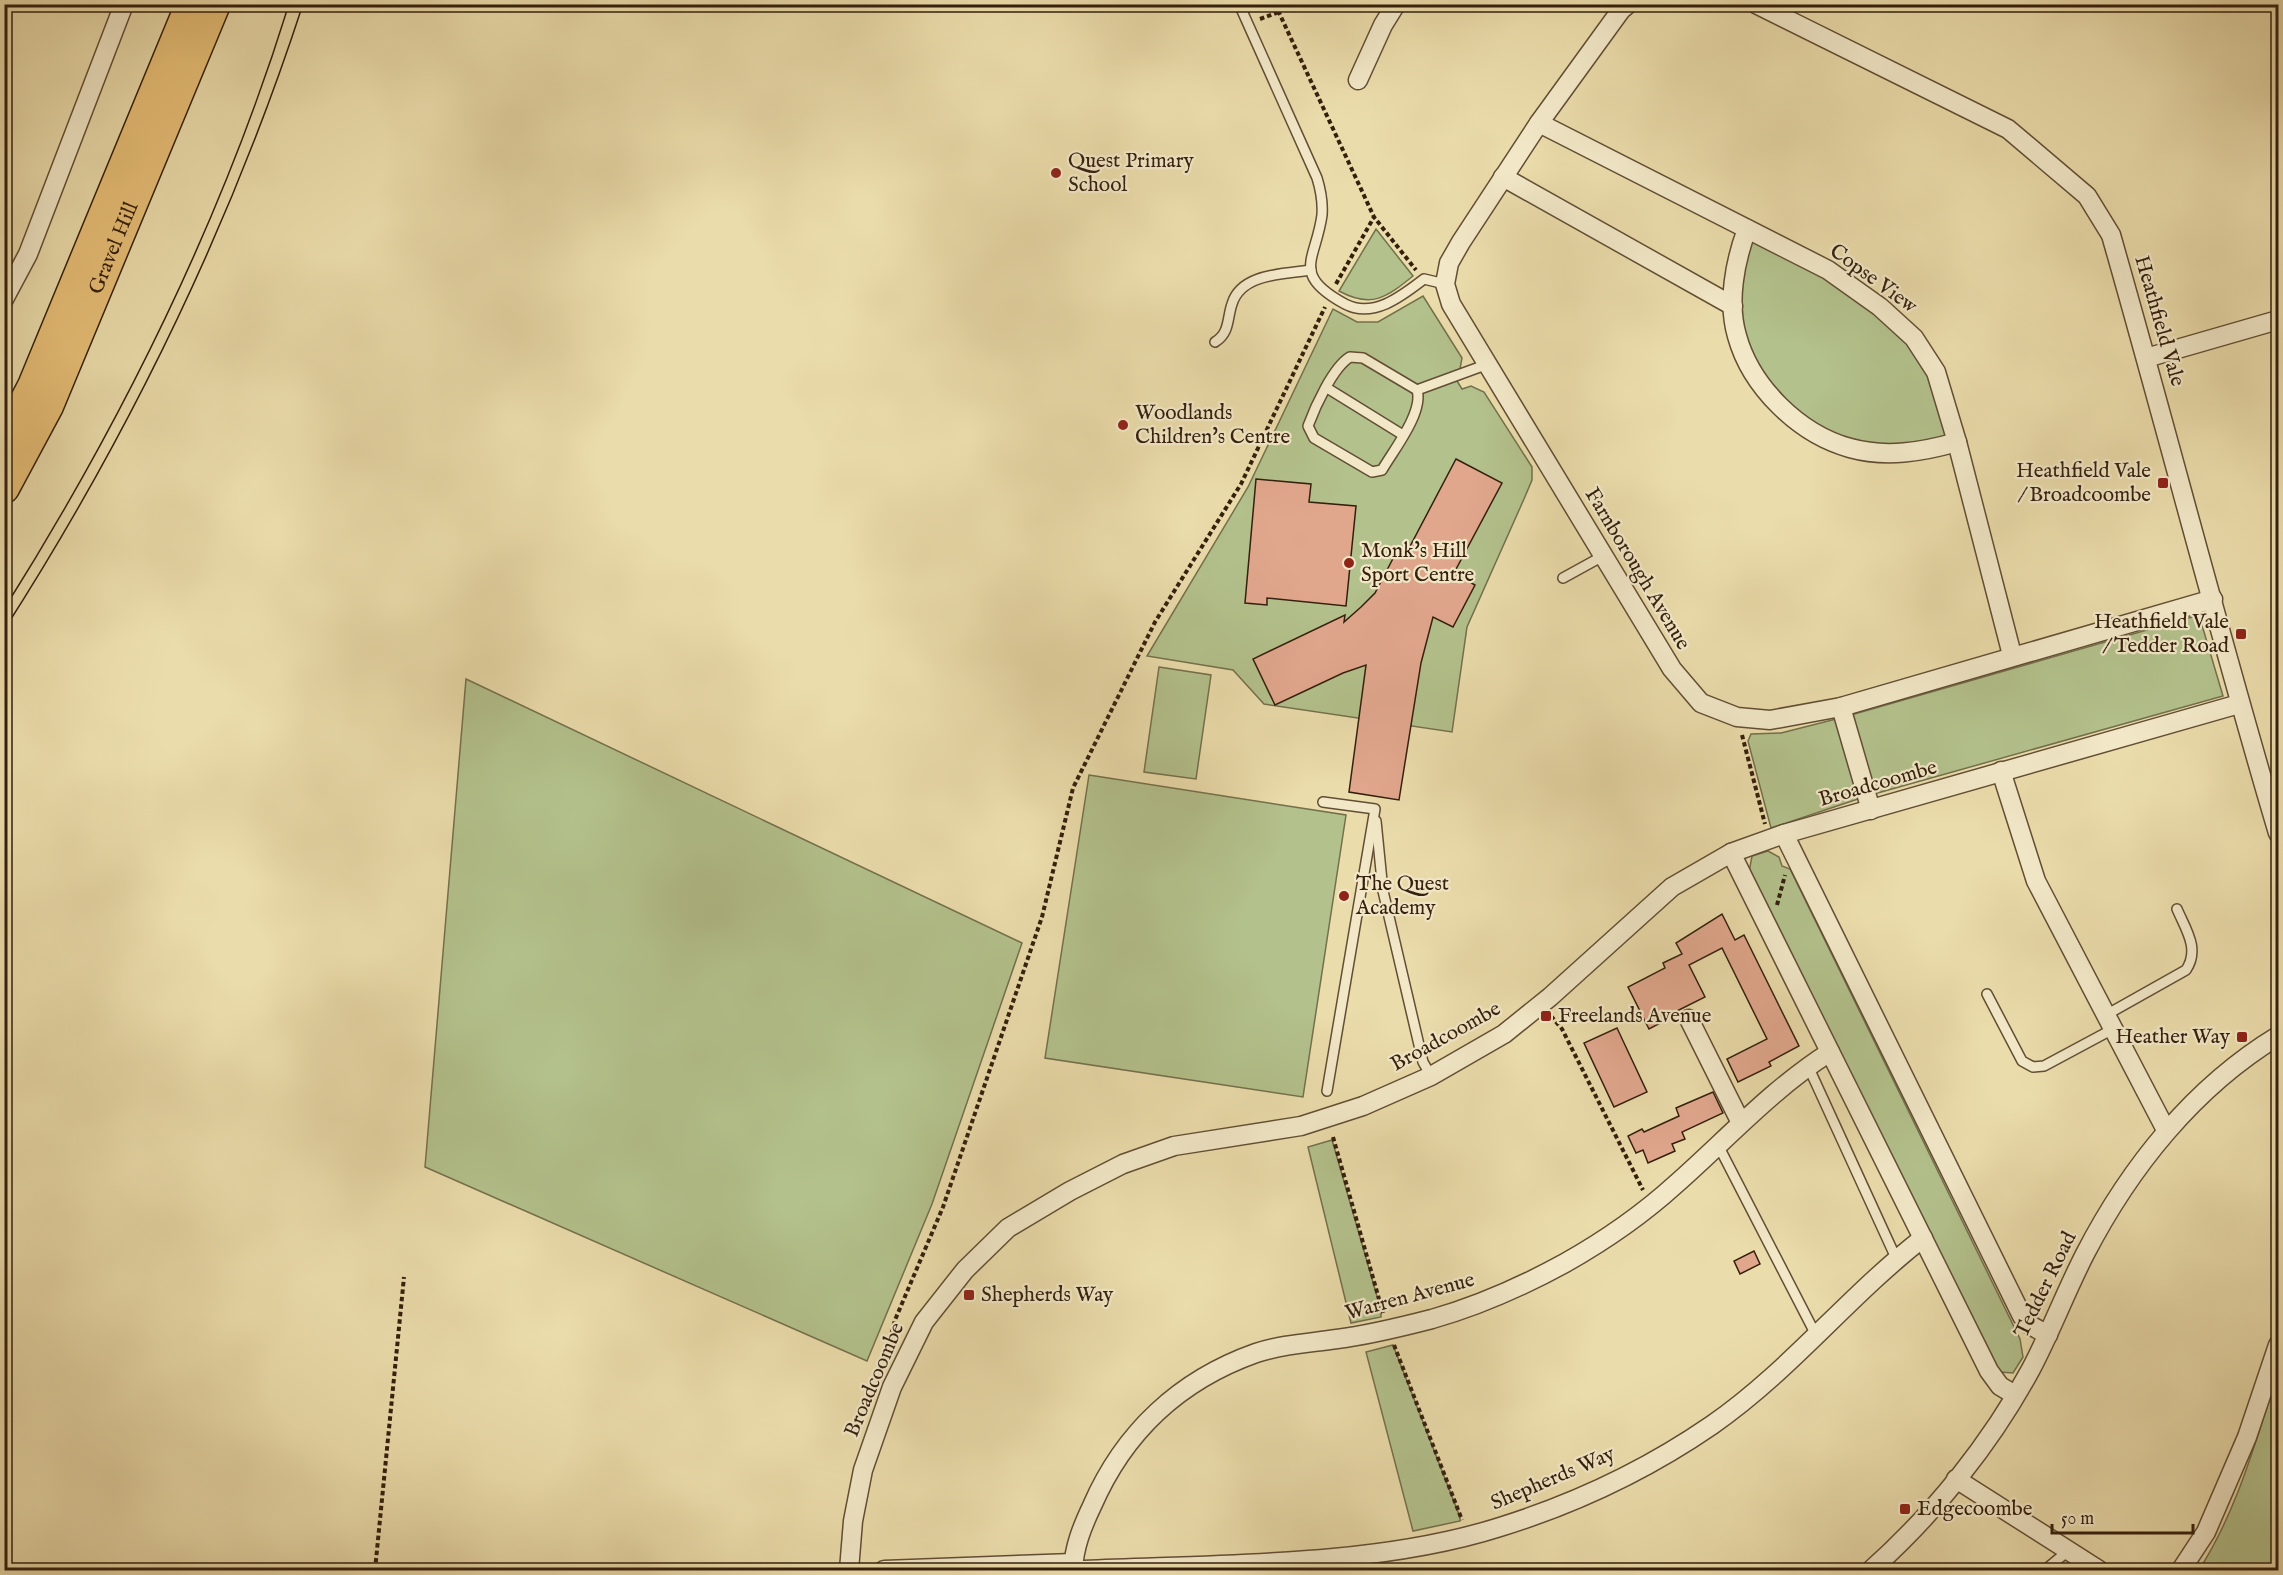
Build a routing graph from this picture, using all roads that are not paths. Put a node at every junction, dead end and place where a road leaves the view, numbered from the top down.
1 (124, 4) edge
2 (191, 4) edge
3 (215, 4) edge
4 (1239, 4) edge
5 (1395, 4) edge
6 (1628, 4) edge
7 (1756, 4) edge
8 (1358, 80) dead end
9 (1539, 123) junction
10 (1503, 177) junction
11 (1747, 229) junction
12 (1311, 270) junction
13 (1445, 284) junction
14 (4, 299) edge
15 (1733, 306) junction
16 (2278, 320) edge
17 (1215, 342) dead end
18 (2146, 358) junction
19 (1488, 364) junction
20 (1327, 388) junction
21 (1418, 390) junction
22 (1403, 435) junction
23 (1958, 441) junction
24 (4, 442) edge
25 (4, 488) edge
26 (1603, 556) junction
27 (1563, 578) dead end
28 (2213, 599) junction
29 (2012, 656) junction
30 (2240, 704) junction
31 (1841, 707) junction
32 (2001, 771) junction
33 (1323, 802) dead end
34 (1375, 809) junction
35 (1871, 810) junction
36 (2278, 833) edge
37 (1781, 840) junction
38 (1731, 853) junction
39 (2177, 909) dead end
40 (1988, 994) dead end
41 (1689, 1019) dead end
42 (2109, 1022) junction
43 (2278, 1036) edge
44 (1830, 1052) junction
45 (1808, 1066) junction
46 (1431, 1076) junction
47 (1327, 1091) dead end
48 (1741, 1123) junction
49 (2166, 1130) junction
50 (1718, 1145) junction
51 (1923, 1238) junction
52 (1896, 1258) junction
53 (2048, 1335) junction
54 (1817, 1337) junction
55 (2278, 1345) edge
56 (2015, 1395) junction
57 (1956, 1479) junction
58 (2068, 1551) junction
59 (1077, 1568) edge
60 (849, 1570) edge
61 (884, 1570) edge
62 (1871, 1570) edge
63 (2045, 1570) edge
64 (2099, 1570) edge
65 (2181, 1570) edge

1 - 14 street
2 - 24 main road, Gravel Hill
3 - 25 main road, Gravel Hill
4 - 12 lane
5 - 8 street
6 - 9 street
7 - 18 street, Heathfield Vale
9 - 10 street
9 - 11 street, Copse View
10 - 13 street
10 - 15 street
11 - 15 street
11 - 23 street, Copse View
12 - 13 lane
12 - 17 lane
13 - 19 street, Farnborough Avenue
15 - 23 street
16 - 18 street
18 - 28 street, Heathfield Vale
19 - 21 lane
19 - 26 street, Farnborough Avenue
20 - 21 lane
20 - 22 lane
20 - 22 lane
21 - 22 lane
23 - 29 street, Copse View
26 - 27 lane
26 - 31 street, Farnborough Avenue
28 - 29 street, Farnborough Avenue
28 - 30 street, Heathfield Vale
29 - 31 street, Farnborough Avenue
30 - 32 street, Broadcoombe
30 - 36 street, Heathfield Vale
31 - 35 street
32 - 35 street, Broadcoombe
32 - 42 street
33 - 34 lane
34 - 46 lane
34 - 47 lane
35 - 37 street, Broadcoombe
37 - 38 street, Broadcoombe
37 - 53 street
38 - 44 street
38 - 46 street, Broadcoombe
39 - 42 lane
40 - 42 lane
41 - 48 street
42 - 49 street
43 - 49 street, Tedder Road
44 - 45 street, Warren Avenue
44 - 51 street
45 - 48 street, Warren Avenue
45 - 52 lane
46 - 60 street, Broadcoombe
48 - 50 street, Warren Avenue
49 - 53 street, Tedder Road
50 - 54 lane
50 - 59 street, Warren Avenue
51 - 52 street, Shepherds Way
51 - 56 street
52 - 54 street, Shepherds Way
53 - 56 street, Tedder Road
54 - 59 street, Shepherds Way
55 - 65 street
56 - 57 street, Tedder Road
57 - 58 street
57 - 62 street, Tedder Road
58 - 63 lane
58 - 64 street
59 - 61 street, Shepherds Way

